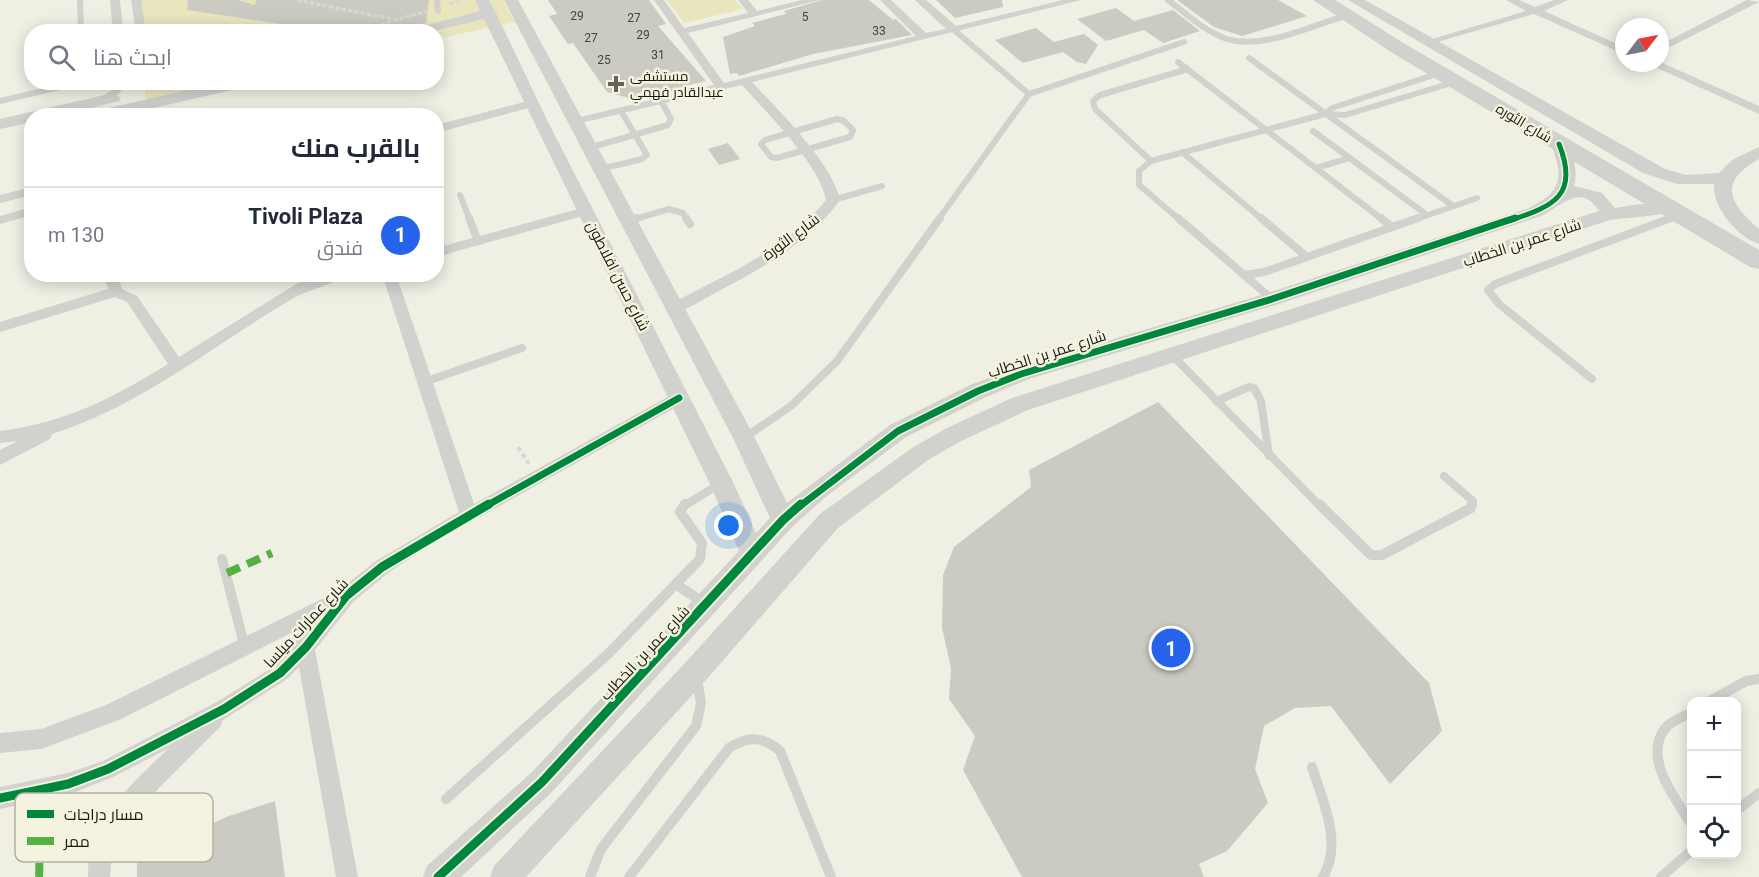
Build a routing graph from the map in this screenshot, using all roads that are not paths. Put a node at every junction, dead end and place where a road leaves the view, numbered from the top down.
1 (80, 0) edge
2 (115, 0) edge
3 (136, 0) edge
4 (437, 0) edge
5 (511, 0) edge
6 (659, 0) edge
7 (742, 0) edge
8 (815, 0) edge
9 (885, 0) edge
10 (920, 0) edge
11 (1076, 0) edge
12 (1167, 0) edge
13 (1322, 0) edge
14 (1511, 0) edge
15 (1563, 0) edge
16 (1755, 0) edge
17 (1054, 2) edge
18 (1350, 8) edge
19 (438, 11) dead end
20 (1535, 12) junction
21 (489, 14) edge
22 (754, 15) junction
23 (81, 24) edge
24 (117, 24) edge
25 (140, 24) edge
26 (469, 25) junction
27 (444, 28) edge
28 (954, 30) junction
29 (681, 32) junction
30 (444, 36) edge
31 (924, 37) junction
32 (1184, 42) dead end
33 (1427, 42) junction
34 (1669, 45) edge
35 (1615, 47) edge
36 (1249, 58) dead end
37 (1178, 62) dead end
38 (1188, 69) junction
39 (1669, 70) edge
40 (1447, 77) junction
41 (745, 81) junction
42 (721, 87) junction
43 (47, 90) edge
44 (117, 90) edge
45 (139, 90) edge
46 (217, 90) edge
47 (1029, 94) junction
48 (103, 100) junction
49 (0, 101) edge
50 (661, 101) junction
51 (532, 104) junction
52 (70, 108) edge
53 (154, 108) edge
54 (1759, 110) edge
55 (621, 111) junction
56 (1325, 114) junction
57 (24, 119) edge
58 (540, 122) junction
59 (0, 124) edge
60 (444, 127) edge
61 (579, 129) junction
62 (1266, 130) junction
63 (1313, 131) dead end
64 (24, 132) edge
65 (790, 132) junction
66 (636, 135) junction
67 (0, 137) edge
68 (549, 140) junction
69 (1559, 144) junction
70 (804, 151) junction
71 (1182, 152) junction
72 (1759, 152) edge
73 (1350, 158) junction
74 (1151, 161) junction
75 (1316, 168) junction
76 (601, 169) junction
77 (1725, 177) junction
78 (882, 186) dead end
79 (1564, 192) junction
80 (24, 193) edge
81 (460, 195) dead end
82 (0, 198) edge
83 (1477, 198) dead end
84 (833, 200) junction
85 (1453, 206) junction
86 (1675, 212) junction
87 (24, 213) edge
88 (1427, 215) junction
89 (1606, 215) junction
90 (588, 216) junction
91 (626, 216) junction
92 (0, 220) edge
93 (690, 224) dead end
94 (1392, 227) junction
95 (1759, 238) edge
96 (478, 241) junction
97 (444, 251) edge
98 (1307, 257) junction
99 (1759, 261) edge
100 (1244, 275) junction
101 (113, 282) edge
102 (315, 282) edge
103 (392, 282) edge
104 (116, 292) junction
105 (1272, 299) junction
106 (675, 308) junction
107 (0, 327) edge
108 (522, 348) dead end
109 (1174, 357) junction
110 (176, 364) junction
111 (1593, 379) dead end
112 (424, 382) junction
113 (679, 398) junction
114 (1216, 401) junction
115 (50, 431) junction
116 (0, 437) edge
117 (744, 438) junction
118 (1269, 456) junction
119 (0, 458) edge
120 (1444, 476) dead end
121 (721, 482) junction
122 (469, 514) junction
123 (783, 520) junction
124 (753, 553) junction
125 (222, 559) dead end
126 (677, 585) junction
127 (346, 596) junction
128 (708, 605) junction
129 (300, 620) junction
130 (306, 647) junction
131 (246, 648) junction
132 (695, 672) junction
133 (1759, 679) edge
134 (1717, 697) edge
135 (224, 709) junction
136 (1687, 715) edge
137 (0, 742) edge
138 (1312, 767) dead end
139 (24, 793) edge
140 (141, 793) edge
141 (1759, 793) edge
142 (15, 795) edge
143 (0, 798) edge
144 (447, 799) dead end
145 (1741, 808) edge
146 (1687, 816) edge
147 (1687, 854) edge
148 (100, 862) edge
149 (99, 877) edge
150 (347, 877) edge
151 (438, 877) edge
152 (505, 877) edge
153 (590, 877) edge
154 (629, 877) edge
155 (831, 877) edge
156 (1323, 877) edge
157 (1661, 877) edge

1 - 23 lane
2 - 24 street
3 - 25 street
4 - 19 lane
5 - 61 street
6 - 29 street
7 - 22 street
8 - 22 street
9 - 31 street
10 - 28 street
11 - 17 street
12 - 18 lane
13 - 18 highway, شارع الثوره
14 - 20 street
15 - 20 street
16 - 34 street
17 - 28 street
18 - 33 street, شارع الثوره
18 - 40 highway, شارع الثوره
20 - 33 street
20 - 35 street
21 - 26 street
21 - 51 street, شارع حسن افلاطون
22 - 29 street
26 - 27 street
26 - 30 street
28 - 31 street
28 - 47 lane
29 - 42 street
31 - 41 street
32 - 47 lane
33 - 77 street, شارع الثوره
36 - 56 lane
37 - 38 lane
38 - 62 lane
38 - 74 lane
39 - 54 street
40 - 56 lane
40 - 56 lane
40 - 69 highway, شارع الثوره
41 - 42 street
41 - 65 street, شارع الثورة
42 - 50 street
43 - 49 lane
44 - 48 street
45 - 48 street
46 - 53 street
47 - 117 lane
48 - 52 street
50 - 55 street
50 - 66 lane
51 - 58 street, شارع حسن افلاطون
51 - 60 street
55 - 61 street
55 - 66 lane
56 - 62 lane
56 - 85 lane
57 - 59 street
58 - 61 street
58 - 68 street, شارع حسن افلاطون
61 - 66 lane
61 - 68 street
61 - 76 street
62 - 71 lane
62 - 75 lane
63 - 73 lane
64 - 67 street
65 - 70 street, شارع الثورة
65 - 70 lane
65 - 70 lane
66 - 76 lane
68 - 90 street, شارع حسن افلاطون
69 - 79 street
69 - 86 highway, شارع الثوره
70 - 84 street, شارع الثورة
71 - 74 lane
71 - 98 lane
72 - 77 street
73 - 75 lane
73 - 88 lane
74 - 100 lane
75 - 94 lane
76 - 91 street
77 - 95 street
78 - 84 lane
79 - 89 street
79 - 105 street, شارع عمر بن الخطاب
80 - 82 street
81 - 96 lane
83 - 85 lane
84 - 106 street, شارع الثورة
85 - 88 lane
86 - 89 street, شارع عمر بن الخطاب
86 - 99 highway, شارع الثوره
86 - 111 lane
87 - 92 street
88 - 94 lane
89 - 109 street, شارع عمر بن الخطاب
90 - 91 street
90 - 96 street
90 - 113 street, شارع حسن افلاطون
91 - 93 lane
91 - 106 street
94 - 98 lane
96 - 97 street
98 - 100 lane
100 - 105 lane
101 - 104 street
102 - 110 street
103 - 112 street
104 - 107 street
104 - 110 street
105 - 123 street, شارع عمر بن الخطاب
106 - 117 street
108 - 112 lane
109 - 114 lane
109 - 132 street, شارع عمر بن الخطاب
110 - 115 street
112 - 122 street
113 - 121 street, شارع حسن افلاطون
113 - 122 street, شارع عمارات ميلسا
114 - 118 lane
114 - 118 lane
115 - 116 street
115 - 119 street
117 - 123 street
118 - 120 lane
121 - 124 street, شارع حسن افلاطون
121 - 126 lane
122 - 127 street, شارع عمارات ميلسا
123 - 124 street, شارع عمر بن الخطاب
124 - 128 street, شارع عمر بن الخطاب
125 - 131 lane
126 - 128 lane
126 - 144 lane
127 - 129 street
127 - 130 street, شارع عمارات ميلسا
128 - 151 street, شارع عمر بن الخطاب
129 - 130 street
129 - 131 street
130 - 135 street, شارع عمارات ميلسا
130 - 150 street
131 - 137 street
132 - 152 street, شارع عمر بن الخطاب
132 - 153 lane
133 - 134 lane
135 - 139 street, شارع عمارات ميلسا
135 - 140 street
136 - 146 lane
138 - 156 lane
141 - 145 lane
142 - 143 street, شارع عمارات ميلسا
147 - 157 lane
148 - 149 street
154 - 155 lane

